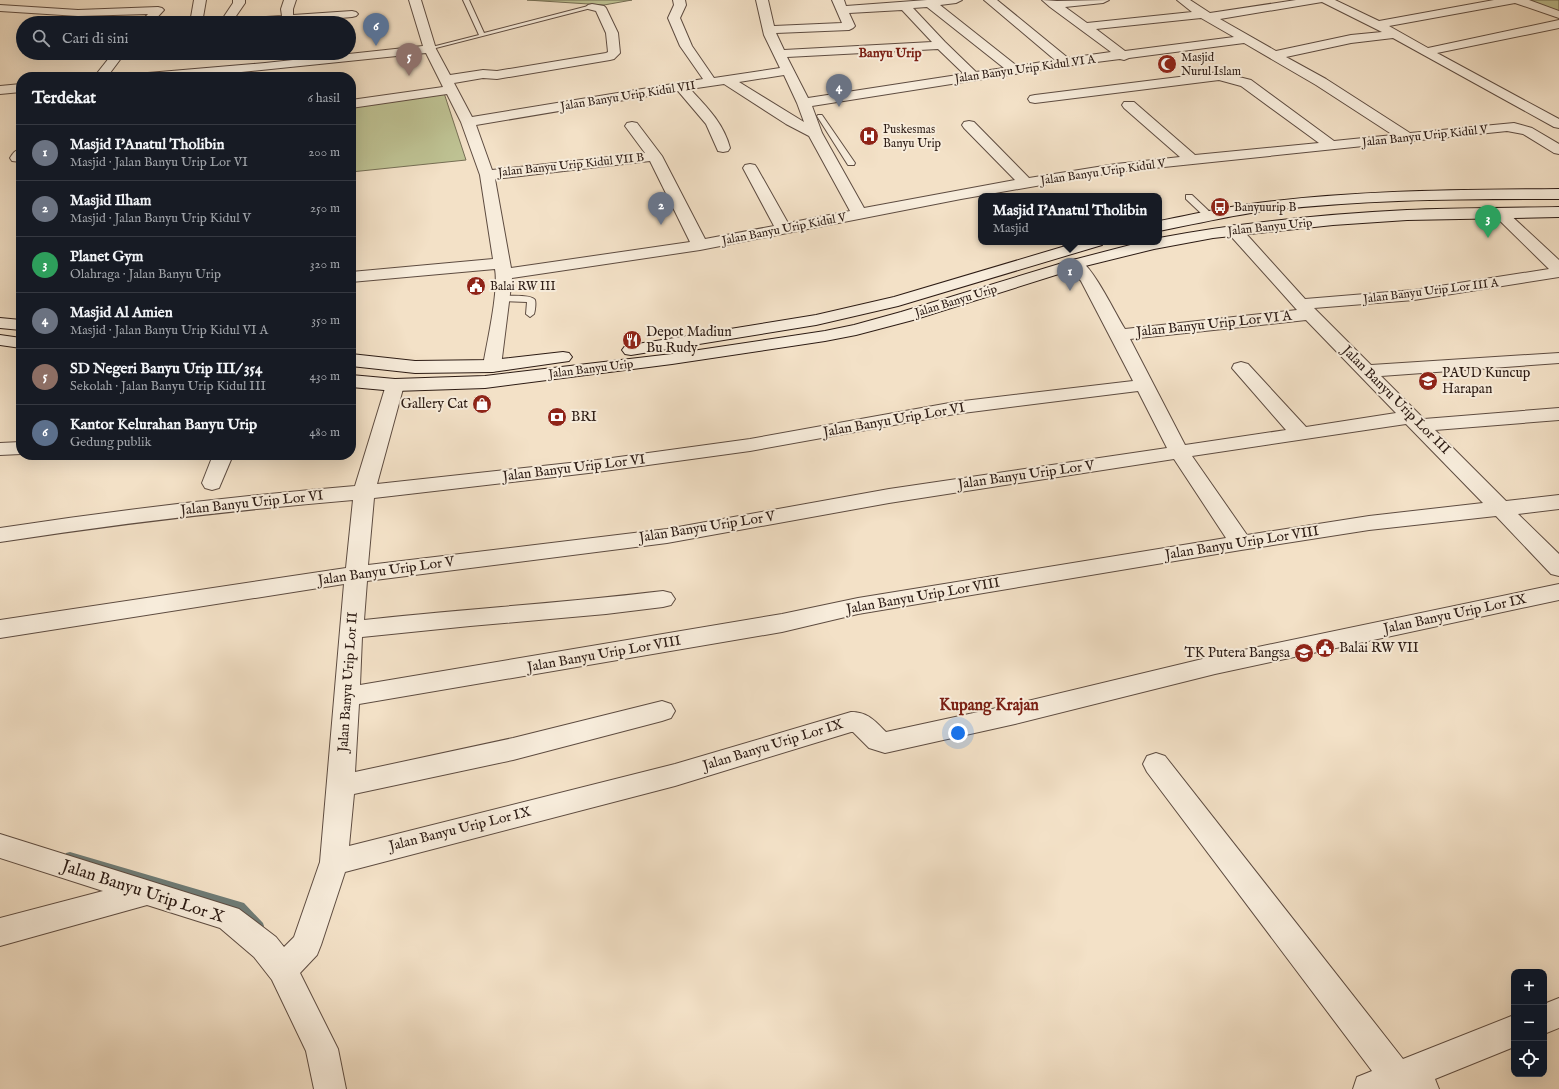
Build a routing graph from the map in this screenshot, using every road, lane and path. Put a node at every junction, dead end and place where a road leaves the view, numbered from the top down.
1 (168, 0) edge
2 (200, 0) edge
3 (238, 0) edge
4 (290, 0) edge
5 (415, 0) edge
6 (466, 0) edge
7 (679, 0) edge
8 (762, 0) edge
9 (956, 0) edge
10 (990, 0) edge
11 (1103, 0) edge
12 (1183, 0) edge
13 (1317, 0) edge
14 (1326, 0) edge
15 (1512, 0) edge
16 (1519, 0) edge
17 (1051, 2) edge
18 (931, 4) junction
19 (840, 5) edge
20 (592, 7) joint
21 (907, 7) junction
22 (2, 10) edge
23 (158, 10) junction
24 (352, 14) dead end
25 (1207, 15) junction
26 (1559, 15) edge
27 (152, 16) edge
28 (197, 16) edge
29 (230, 16) edge
30 (287, 16) edge
31 (333, 16) edge
32 (1559, 24) edge
33 (1378, 25) junction
34 (849, 26) junction
35 (1086, 27) junction
36 (769, 30) junction
37 (1395, 34) junction
38 (482, 36) junction
39 (1246, 39) junction
40 (941, 45) junction
41 (856, 49) junction
42 (430, 50) junction
43 (1426, 52) junction
44 (780, 54) junction
45 (1276, 55) junction
46 (1124, 56) junction
47 (356, 58) edge
48 (113, 60) edge
49 (271, 60) edge
50 (333, 60) edge
51 (1065, 62) junction
52 (265, 67) junction
53 (1014, 70) junction
54 (788, 71) junction
55 (104, 72) edge
56 (212, 72) edge
57 (973, 76) junction
58 (727, 80) junction
59 (711, 82) junction
60 (448, 85) junction
61 (681, 87) junction
62 (16, 88) edge
63 (0, 90) edge
64 (1035, 99) dead end
65 (804, 102) junction
66 (356, 103) edge
67 (1130, 105) dead end
68 (820, 116) dead end
69 (468, 122) junction
70 (1559, 124) edge
71 (969, 125) dead end
72 (632, 126) dead end
73 (1559, 132) edge
74 (1534, 135) junction
75 (816, 136) junction
76 (834, 137) junction
77 (1408, 138) junction
78 (1331, 145) junction
79 (723, 148) dead end
80 (1559, 150) edge
81 (656, 156) junction
82 (1192, 160) junction
83 (850, 163) dead end
84 (750, 168) dead end
85 (487, 175) junction
86 (1025, 182) junction
87 (1559, 194) edge
88 (1189, 197) dead end
89 (1559, 212) edge
90 (1500, 213) junction
91 (859, 214) junction
92 (1208, 215) junction
93 (1162, 225) edge
94 (784, 229) junction
95 (1234, 230) junction
96 (1162, 242) edge
97 (700, 245) junction
98 (1086, 245) edge
99 (1149, 245) edge
100 (1075, 264) junction
101 (503, 269) junction
102 (1559, 269) edge
103 (1559, 272) edge
104 (356, 277) edge
105 (502, 299) junction
106 (1306, 309) junction
107 (530, 314) dead end
108 (846, 314) junction
109 (0, 323) edge
110 (16, 325) edge
111 (856, 330) junction
112 (1119, 335) junction
113 (0, 340) edge
114 (16, 342) edge
115 (1559, 358) edge
116 (356, 361) edge
117 (492, 366) junction
118 (1241, 368) dead end
119 (1366, 371) junction
120 (356, 381) edge
121 (395, 385) junction
122 (1145, 385) junction
123 (1559, 414) edge
124 (1417, 421) junction
125 (1301, 434) junction
126 (16, 448) edge
127 (0, 449) edge
128 (1179, 452) junction
129 (221, 460) edge
130 (212, 483) dead end
131 (364, 492) junction
132 (1559, 502) edge
133 (1501, 509) junction
134 (0, 535) edge
135 (1241, 543) junction
136 (1559, 568) edge
137 (356, 574) junction
138 (1559, 592) edge
139 (663, 599) dead end
140 (0, 629) edge
141 (351, 630) junction
142 (346, 697) junction
143 (662, 711) dead end
144 (1156, 764) dead end
145 (341, 786) junction
146 (0, 846) edge
147 (334, 862) junction
148 (147, 892) junction
149 (0, 932) edge
150 (292, 960) junction
151 (1559, 1013) edge
152 (1547, 1018) edge
153 (1511, 1032) edge
154 (1411, 1080) edge
155 (330, 1089) edge
156 (1369, 1089) edge

1 - 23 street
2 - 28 street
3 - 29 street
4 - 30 street
5 - 42 street
6 - 38 lane
7 - 59 street
8 - 36 street
9 - 18 street
10 - 51 street
11 - 17 street
12 - 25 street
13 - 25 street
14 - 33 street
15 - 33 street
16 - 26 street
17 - 35 street
18 - 21 street
18 - 53 street
19 - 21 street
19 - 34 street
20 - 38 lane
20 - 60 street
21 - 40 street
22 - 23 street
23 - 27 street
24 - 31 street
25 - 35 street
25 - 39 street
32 - 43 street
33 - 37 street
34 - 36 street
34 - 41 street
35 - 46 street
36 - 44 street
37 - 43 street
37 - 45 street
38 - 42 lane
39 - 45 street
39 - 46 street, Jalan Banyu Urip Kidul VI A
40 - 41 street
40 - 57 street
41 - 44 street
42 - 47 street
42 - 60 street
43 - 70 street
44 - 54 street
45 - 77 street
46 - 51 street, Jalan Banyu Urip Kidul VI A
48 - 55 street
49 - 52 street
50 - 52 street
51 - 53 street, Jalan Banyu Urip Kidul VI A
52 - 56 street
53 - 57 street, Jalan Banyu Urip Kidul VI A
54 - 58 street, Jalan Banyu Urip Kidul VII
54 - 65 street
57 - 65 street, Jalan Banyu Urip Kidul VI A
58 - 59 street, Jalan Banyu Urip Kidul VII
58 - 75 street
59 - 61 street, Jalan Banyu Urip Kidul VII
60 - 66 street
60 - 69 street
61 - 69 street, Jalan Banyu Urip Kidul VII
61 - 79 street
62 - 63 street
64 - 78 street
65 - 75 street
67 - 82 street
68 - 76 lane
69 - 85 street
71 - 86 street
72 - 81 street
73 - 74 street
74 - 77 street, Jalan Banyu Urip Kidul V
74 - 80 street, Jalan Banyu Urip Kidul V
75 - 76 lane
75 - 91 street
76 - 83 lane
77 - 78 street, Jalan Banyu Urip Kidul V
78 - 82 street, Jalan Banyu Urip Kidul V
81 - 85 street, Jalan Banyu Urip Kidul VII B
81 - 97 street
82 - 86 street, Jalan Banyu Urip Kidul V
84 - 94 street
85 - 101 street
86 - 91 street, Jalan Banyu Urip Kidul V
87 - 92 street, Jalan Banyu Urip
88 - 92 lane
89 - 90 street, Jalan Banyu Urip
90 - 95 street, Jalan Banyu Urip
90 - 102 street
91 - 94 street, Jalan Banyu Urip Kidul V
92 - 93 street, Jalan Banyu Urip
94 - 97 street, Jalan Banyu Urip Kidul V
95 - 96 street, Jalan Banyu Urip
95 - 106 street, Jalan Banyu Urip Lor III
97 - 101 street, Jalan Banyu Urip Kidul V
98 - 108 street, Jalan Banyu Urip
99 - 100 street, Jalan Banyu Urip
100 - 111 street, Jalan Banyu Urip
100 - 112 street
101 - 104 street, Jalan Banyu Urip Kidul V
101 - 105 street
103 - 106 street, Jalan Banyu Urip Lor III A
105 - 107 lane
105 - 117 street
106 - 112 street, Jalan Banyu Urip Lor VI A
106 - 119 street, Jalan Banyu Urip Lor III
108 - 111 street
108 - 117 street, Jalan Banyu Urip
109 - 110 street
111 - 121 street, Jalan Banyu Urip
112 - 122 street
113 - 114 street
115 - 119 street
116 - 117 street, Jalan Banyu Urip
118 - 125 street
119 - 124 street, Jalan Banyu Urip Lor III
120 - 121 street, Jalan Banyu Urip
121 - 131 street, Jalan Banyu Urip Lor II
122 - 128 street
122 - 131 street, Jalan Banyu Urip Lor VI
123 - 124 street, Jalan Banyu Urip Lor V
124 - 125 street, Jalan Banyu Urip Lor V
124 - 133 street, Jalan Banyu Urip Lor III
125 - 128 street, Jalan Banyu Urip Lor V
126 - 127 street
128 - 135 street
128 - 137 street, Jalan Banyu Urip Lor V
129 - 130 street
131 - 134 street, Jalan Banyu Urip Lor VI
131 - 137 street, Jalan Banyu Urip Lor II
132 - 133 street, Jalan Banyu Urip Lor VIII
133 - 135 street, Jalan Banyu Urip Lor VIII
133 - 136 street, Jalan Banyu Urip Lor III
135 - 142 street, Jalan Banyu Urip Lor VIII
137 - 140 street, Jalan Banyu Urip Lor V
137 - 141 street, Jalan Banyu Urip Lor II
138 - 147 street, Jalan Banyu Urip Lor IX
139 - 141 street
141 - 142 street, Jalan Banyu Urip Lor II
142 - 145 street, Jalan Banyu Urip Lor II
143 - 145 street
144 - 154 street
145 - 147 street, Jalan Banyu Urip Lor II
146 - 148 street, Jalan Banyu Urip Lor X
147 - 150 street, Jalan Banyu Urip Lor II
148 - 149 street
148 - 150 street, Jalan Banyu Urip Lor X
150 - 155 street, Jalan Banyu Urip Lor X
151 - 152 street
153 - 154 street
154 - 156 street

